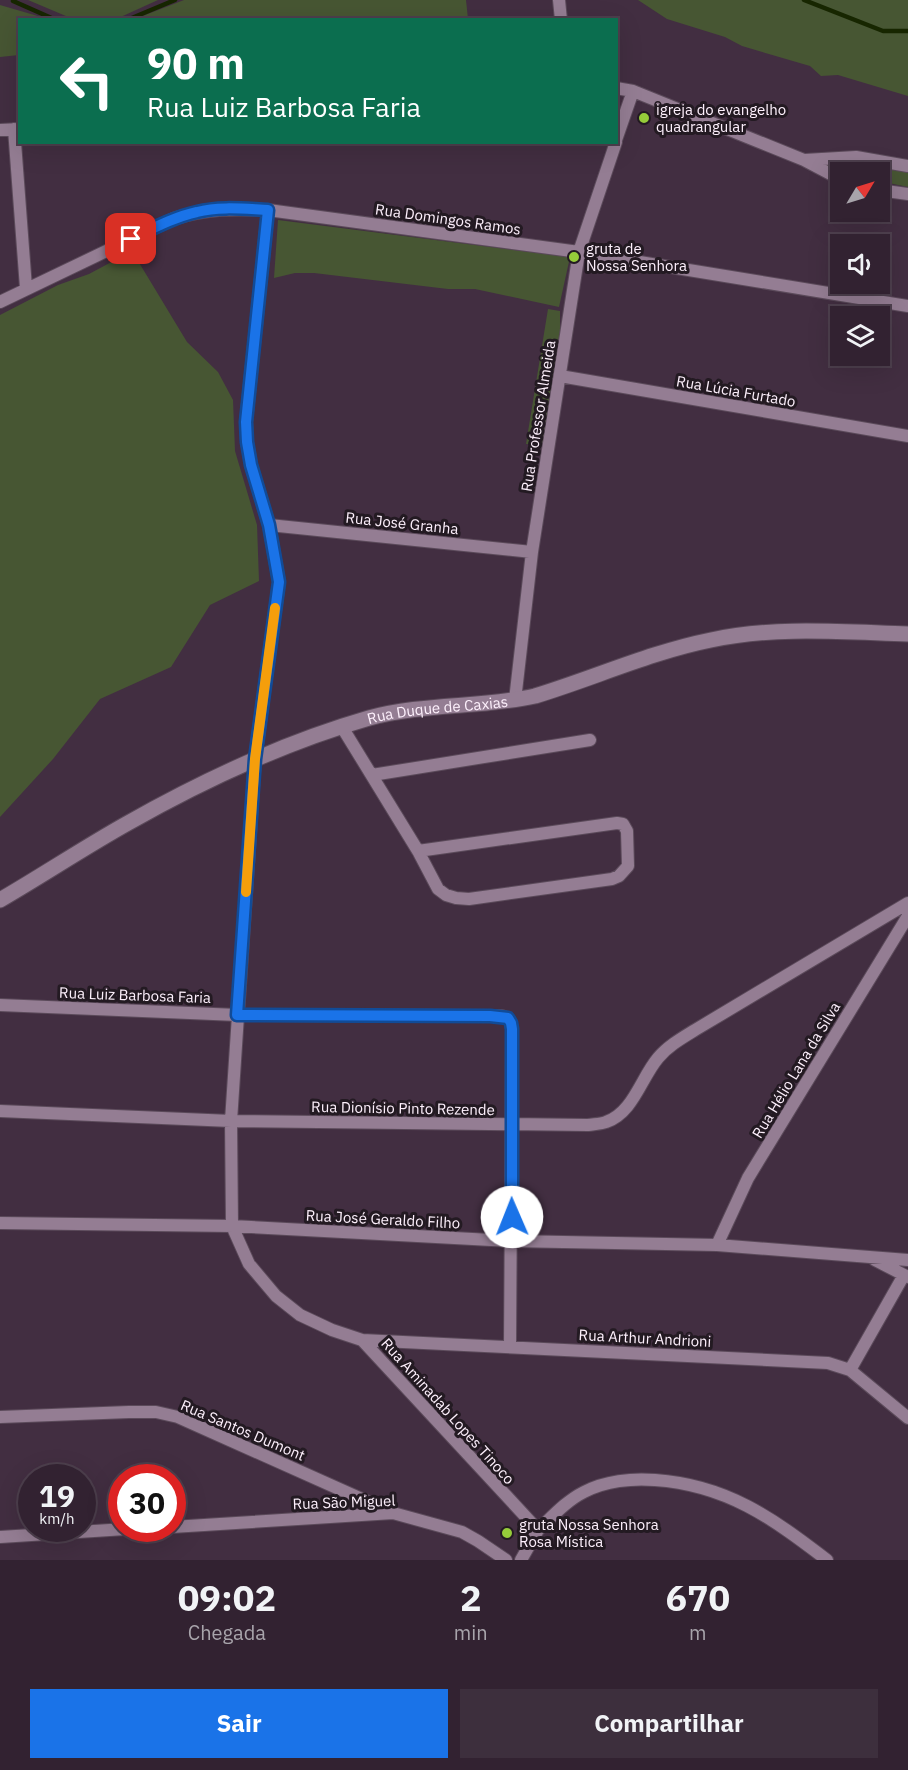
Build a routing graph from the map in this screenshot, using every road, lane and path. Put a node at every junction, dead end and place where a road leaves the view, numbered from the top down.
1 (559, 0) edge
2 (561, 18) edge
3 (618, 88) edge
4 (633, 91) junction
5 (17, 129) edge
6 (0, 130) edge
7 (618, 135) edge
8 (615, 144) edge
9 (804, 160) junction
10 (908, 166) edge
11 (830, 174) edge
12 (890, 192) edge
13 (908, 194) edge
14 (268, 210) junction
15 (579, 252) junction
16 (26, 288) junction
17 (0, 302) edge
18 (908, 306) edge
19 (560, 376) junction
20 (908, 436) edge
21 (269, 525) junction
22 (532, 552) junction
23 (908, 633) edge
24 (515, 700) junction
25 (342, 727) junction
26 (590, 740) dead end
27 (255, 759) junction
28 (372, 775) junction
29 (418, 851) junction
30 (0, 900) edge
31 (908, 903) edge
32 (908, 916) edge
33 (0, 1005) edge
34 (237, 1015) junction
35 (0, 1111) edge
36 (231, 1121) junction
37 (511, 1124) junction
38 (0, 1223) edge
39 (231, 1226) junction
40 (512, 1241) junction
41 (717, 1245) junction
42 (871, 1258) junction
43 (908, 1260) edge
44 (906, 1276) edge
45 (362, 1340) junction
46 (510, 1346) junction
47 (850, 1370) junction
48 (0, 1417) edge
49 (908, 1418) edge
50 (393, 1513) junction
51 (186, 1526) edge
52 (108, 1530) edge
53 (538, 1530) junction
54 (0, 1537) edge
55 (506, 1560) edge
56 (521, 1560) edge
57 (827, 1560) edge

1 - 2 street
3 - 4 street
4 - 7 street, Rua Professor Almeida
4 - 9 street
5 - 6 street
5 - 16 street
8 - 15 street, Rua Professor Almeida
9 - 10 street
9 - 11 street
12 - 13 street
14 - 15 street, Rua Domingos Ramos
14 - 16 street, Rua Domingos Ramos
14 - 21 street, Rua Aminadab Lopes Tinoco
15 - 18 street, Rua Domingos Ramos
15 - 19 street, Rua Professor Almeida
16 - 17 street, Rua Domingos Ramos
19 - 20 street, Rua Lúcia Furtado
19 - 22 street, Rua Professor Almeida
21 - 22 street, Rua José Granha
21 - 27 street, Rua Aminadab Lopes Tinoco
22 - 24 street, Rua Professor Almeida
23 - 24 street, Rua Duque de Caxias
24 - 25 street, Rua Duque de Caxias
25 - 27 street, Rua Duque de Caxias
25 - 28 street
26 - 28 street
27 - 30 street, Rua Duque de Caxias
27 - 34 street, Rua Aminadab Lopes Tinoco
28 - 29 street
29 - 29 street
31 - 37 street, Rua Dionísio Pinto Rezende
32 - 41 street, Rua Hélio Lana da Silva
33 - 34 street, Rua Luiz Barbosa Faria
34 - 36 street, Rua Aminadab Lopes Tinoco
34 - 37 street, Rua Luiz Barbosa Faria
35 - 36 street, Rua Dionísio Pinto Rezende
36 - 37 street, Rua Dionísio Pinto Rezende
36 - 39 street, Rua Aminadab Lopes Tinoco
37 - 40 street
38 - 39 street, Rua José Geraldo Filho
39 - 40 street, Rua José Geraldo Filho
39 - 45 street, Rua Aminadab Lopes Tinoco
40 - 41 street, Rua José Geraldo Filho
40 - 46 street
41 - 42 street, Rua José Geraldo Filho
42 - 43 street, Rua José Geraldo Filho
42 - 44 street
44 - 47 street
45 - 46 street, Rua Arthur Andrioni
45 - 53 street, Rua Aminadab Lopes Tinoco
46 - 47 street, Rua Arthur Andrioni
47 - 49 street, Rua Arthur Andrioni
48 - 50 street, Rua Santos Dumont
50 - 51 street, Rua São Miguel
50 - 55 street, Rua São Miguel
52 - 54 street
53 - 56 street
53 - 57 street

